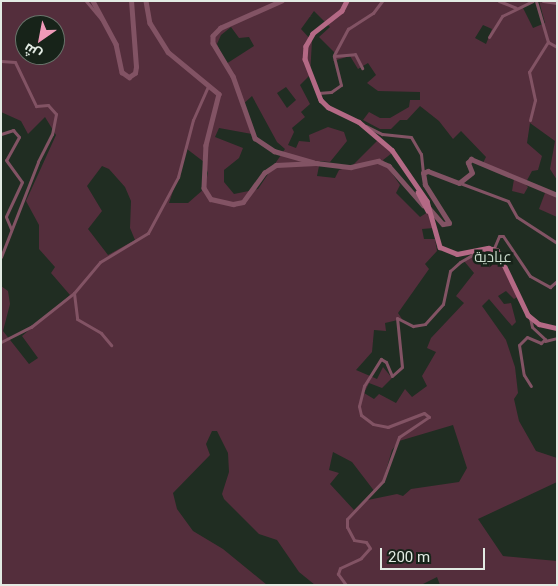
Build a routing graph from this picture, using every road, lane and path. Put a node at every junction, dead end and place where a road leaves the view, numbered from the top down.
1 (86, 1) edge
2 (93, 1) edge
3 (131, 1) edge
4 (146, 1) edge
5 (282, 1) edge
6 (347, 1) edge
7 (382, 1) edge
8 (499, 1) edge
9 (535, 1) edge
10 (542, 1) edge
11 (557, 3) edge
12 (516, 8) junction
13 (106, 25) junction
14 (489, 37) dead end
15 (548, 42) junction
16 (557, 47) edge
17 (334, 56) junction
18 (1, 61) edge
19 (362, 68) dead end
20 (208, 86) junction
21 (318, 93) junction
22 (530, 120) dead end
23 (366, 126) junction
24 (1, 134) edge
25 (316, 163) junction
26 (423, 173) junction
27 (460, 183) junction
28 (417, 188) junction
29 (557, 195) edge
30 (423, 205) junction
31 (428, 210) junction
32 (12, 230) junction
33 (557, 243) edge
34 (494, 248) junction
35 (482, 249) junction
36 (1, 257) edge
37 (557, 281) edge
38 (74, 293) junction
39 (530, 318) junction
40 (557, 328) edge
41 (557, 338) edge
42 (544, 341) junction
43 (1, 342) edge
44 (111, 345) dead end
45 (532, 386) dead end
46 (346, 585) edge

1 - 13 street
2 - 13 street
3 - 13 street
4 - 20 street
5 - 25 street
6 - 21 main road
7 - 17 street
8 - 12 street
9 - 12 street
9 - 15 street
10 - 11 street
12 - 14 street
15 - 16 street
15 - 22 street
17 - 19 street
17 - 21 street
18 - 32 street
20 - 25 street
20 - 38 street
21 - 23 main road
23 - 26 street
23 - 28 main road
24 - 32 street
25 - 30 street
26 - 27 street
26 - 31 street
27 - 29 street
27 - 33 street
28 - 30 main road
28 - 31 main road
30 - 31 main road
31 - 35 main road
32 - 36 street
34 - 35 main road
34 - 37 street
34 - 39 main road
35 - 46 street
38 - 43 street
38 - 44 street
39 - 40 main road
39 - 42 street
41 - 42 street
42 - 45 street

